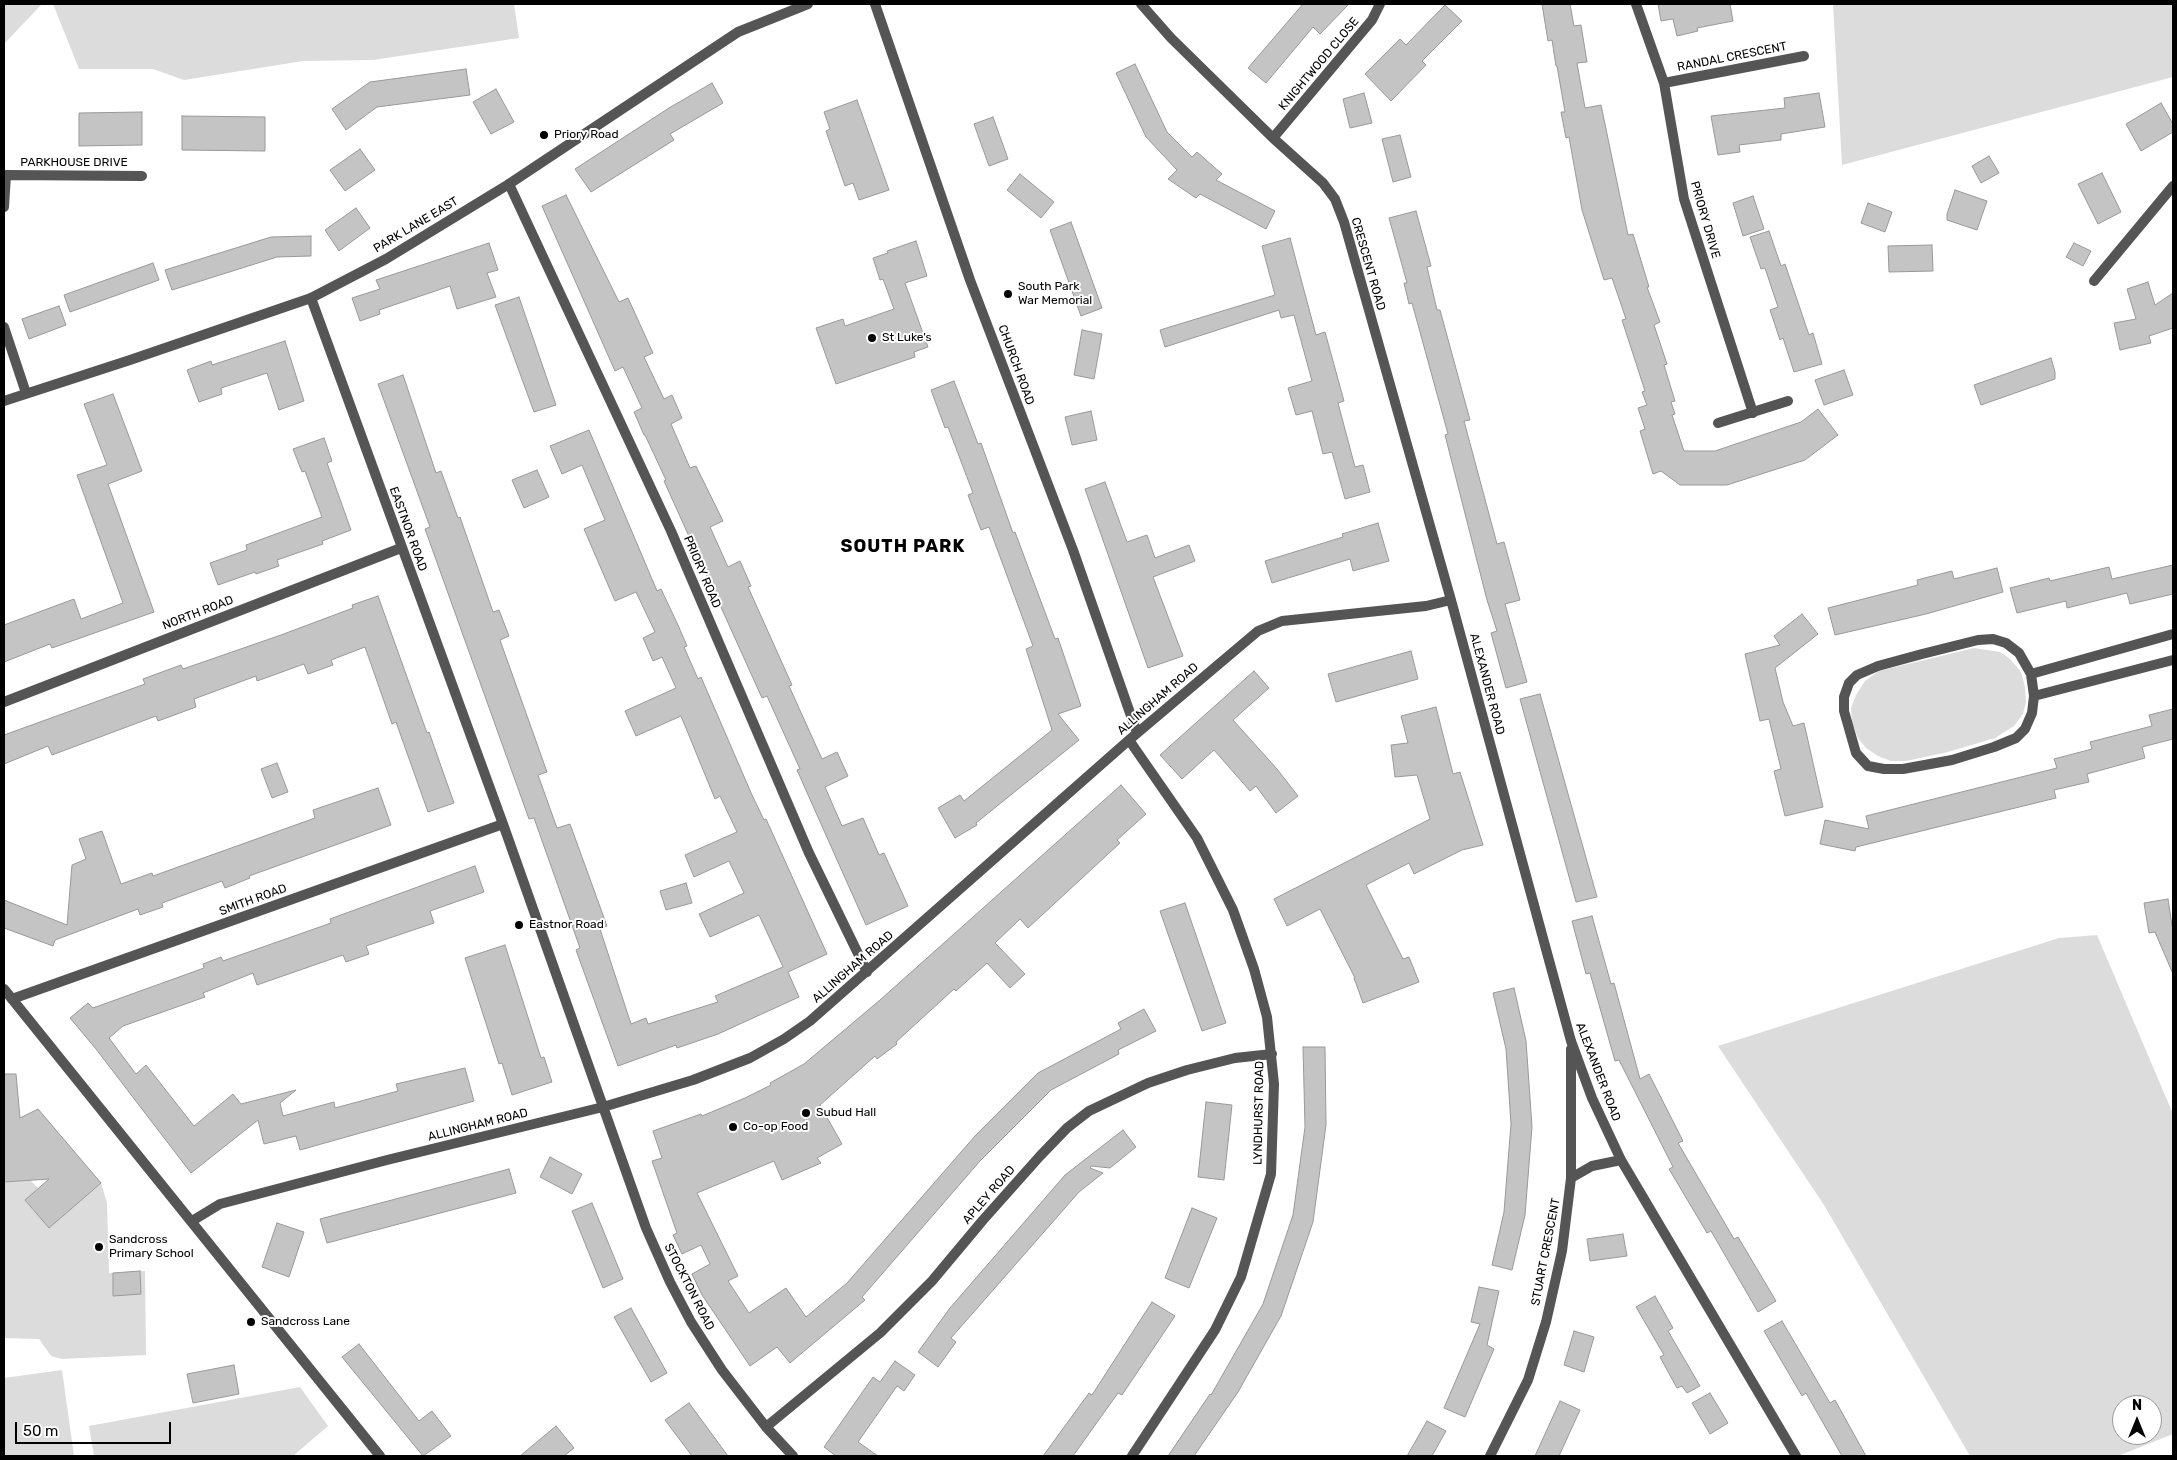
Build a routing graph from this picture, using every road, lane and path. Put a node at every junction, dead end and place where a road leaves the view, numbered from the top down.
1 (808, 4) edge
2 (875, 4) edge
3 (1141, 4) edge
4 (1380, 4) edge
5 (1636, 4) edge
6 (1804, 56) dead end
7 (1664, 83) junction
8 (1273, 138) junction
9 (5, 175) edge
10 (142, 176) dead end
11 (509, 184) junction
12 (2173, 186) edge
13 (4, 208) edge
14 (2094, 281) dead end
15 (311, 298) junction
16 (4, 327) edge
17 (26, 393) junction
18 (4, 401) edge
19 (1788, 401) dead end
20 (1753, 412) junction
21 (1718, 423) dead end
22 (401, 548) junction
23 (1452, 600) junction
24 (2173, 634) edge
25 (2173, 660) edge
26 (2031, 674) junction
27 (2034, 696) junction
28 (4, 702) edge
29 (1133, 737) junction
30 (503, 824) junction
31 (867, 972) junction
32 (4, 989) edge
33 (12, 999) junction
34 (1571, 1042) junction
35 (1272, 1054) junction
36 (603, 1107) junction
37 (1621, 1160) junction
38 (1571, 1178) junction
39 (192, 1221) junction
40 (766, 1427) junction
41 (380, 1456) edge
42 (792, 1456) edge
43 (1132, 1456) edge
44 (1490, 1456) edge
45 (1796, 1456) edge

1 - 11 street, PARK LANE EAST
2 - 29 street, CHURCH ROAD
3 - 8 street, CRESCENT ROAD
4 - 8 street, KNIGHTWOOD CLOSE
5 - 7 street, PRIORY DRIVE
6 - 7 street, RANDAL CRESCENT
7 - 20 street, PRIORY DRIVE
8 - 23 street, CRESCENT ROAD
9 - 10 street, PARKHOUSE DRIVE
9 - 13 street, PARKHOUSE DRIVE
11 - 15 street, PARK LANE EAST
11 - 31 street, PRIORY ROAD
12 - 14 street
15 - 17 street, PARK LANE EAST
15 - 22 street, EASTNOR ROAD
16 - 17 street
17 - 18 street, PARK LANE EAST
19 - 20 street
20 - 21 street
22 - 28 street, NORTH ROAD
22 - 30 street, EASTNOR ROAD
23 - 29 street, ALLINGHAM ROAD
23 - 34 street, ALEXANDER ROAD
24 - 26 street
25 - 27 street
26 - 27 street
26 - 27 street
29 - 31 street, ALLINGHAM ROAD
29 - 35 street, LYNDHURST ROAD
30 - 33 street, SMITH ROAD
30 - 36 street, EASTNOR ROAD
31 - 36 street, ALLINGHAM ROAD
32 - 33 street
33 - 39 street
34 - 37 street, ALEXANDER ROAD
34 - 38 street, STUART CRESCENT
35 - 40 street, APLEY ROAD
35 - 43 street, LYNDHURST ROAD
36 - 39 street, ALLINGHAM ROAD
36 - 40 street, STOCKTON ROAD
37 - 38 street
37 - 45 street, ALEXANDER ROAD
38 - 44 street, STUART CRESCENT
39 - 41 street
40 - 42 street, STOCKTON ROAD

